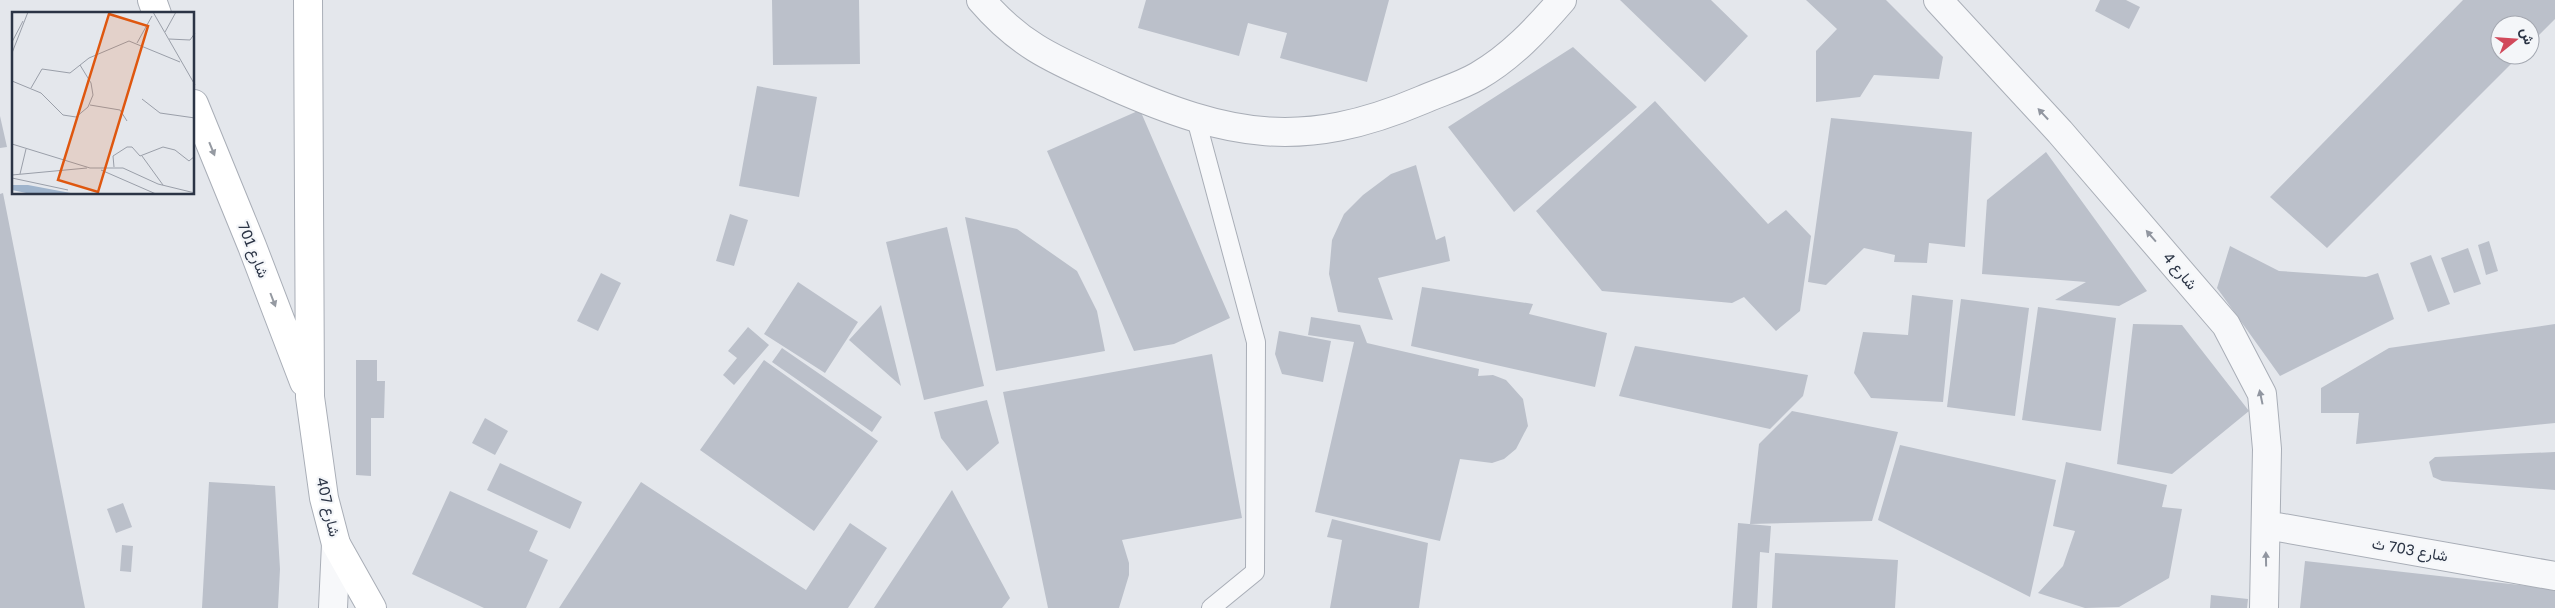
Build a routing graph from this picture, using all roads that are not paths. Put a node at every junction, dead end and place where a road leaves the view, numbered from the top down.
1 (152, 0) edge
2 (308, 0) edge
3 (981, 0) edge
4 (1562, 0) edge
5 (1938, 0) edge
6 (156, 12) edge
7 (195, 106) edge
8 (1196, 119) junction
9 (310, 397) junction
10 (2266, 525) junction
11 (336, 544) junction
12 (2555, 576) edge
13 (333, 608) edge
14 (372, 608) edge
15 (1211, 608) edge
16 (2264, 608) edge

1 - 6 street
2 - 9 street
3 - 8 street
4 - 8 street
10 -> 5 street, شارع 4
7 -> 9 street, شارع 701
8 - 15 lane
9 - 11 street, شارع 407
10 - 12 street, شارع 703 ث
16 -> 10 street, شارع 4
11 - 13 street
11 - 14 street, شارع 407

